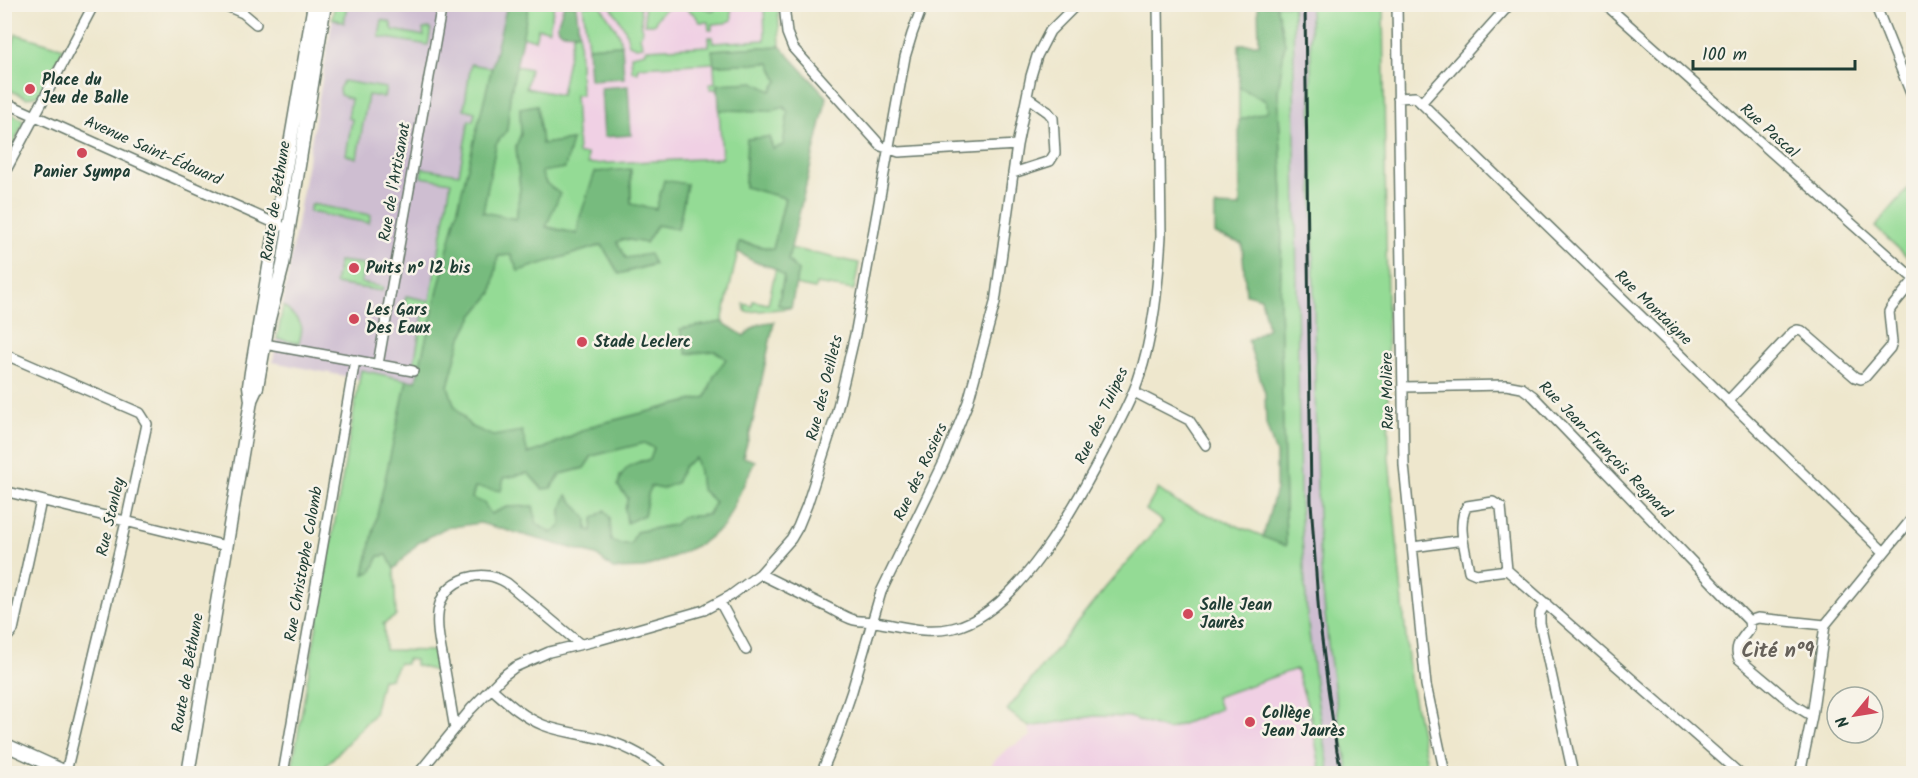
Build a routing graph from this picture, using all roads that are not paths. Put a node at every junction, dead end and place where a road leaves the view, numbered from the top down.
1 (94, 4) edge
2 (222, 4) edge
3 (314, 4) edge
4 (325, 4) edge
5 (442, 4) edge
6 (784, 4) edge
7 (923, 4) edge
8 (1077, 4) edge
9 (1158, 4) edge
10 (1397, 4) edge
11 (1510, 4) edge
12 (1605, 4) edge
13 (1875, 4) edge
14 (256, 24) dead end
15 (1027, 97) junction
16 (1398, 98) junction
17 (1914, 101) edge
18 (4, 102) edge
19 (1421, 103) junction
20 (36, 115) junction
21 (1017, 145) junction
22 (888, 150) junction
23 (1013, 173) junction
24 (4, 174) edge
25 (277, 224) junction
26 (289, 230) junction
27 (1914, 280) edge
28 (261, 343) junction
29 (4, 354) edge
30 (355, 360) junction
31 (378, 364) junction
32 (413, 371) dead end
33 (1403, 387) junction
34 (1134, 392) junction
35 (1728, 401) junction
36 (1206, 445) dead end
37 (4, 491) edge
38 (41, 501) junction
39 (1914, 516) edge
40 (126, 522) junction
41 (1463, 540) junction
42 (226, 546) junction
43 (1413, 547) junction
44 (1884, 552) junction
45 (1507, 570) junction
46 (760, 574) junction
47 (720, 602) junction
48 (1546, 603) junction
49 (872, 621) junction
50 (1749, 621) junction
51 (1825, 625) junction
52 (4, 636) edge
53 (580, 644) junction
54 (746, 650) dead end
55 (490, 688) junction
56 (1812, 716) junction
57 (455, 729) junction
58 (4, 744) edge
59 (190, 758) junction
60 (68, 773) edge
61 (188, 774) edge
62 (194, 774) edge
63 (283, 774) edge
64 (418, 774) edge
65 (666, 774) edge
66 (821, 774) edge
67 (1445, 774) edge
68 (1573, 774) edge
69 (1740, 774) edge
70 (1800, 774) edge

1 - 20 street
2 - 14 street
3 - 25 main road, Route de Béthune
4 - 26 main road, Route de Béthune
5 - 31 street, Rue de l'Artisanat
6 - 22 street
7 - 22 street, Rue des Oeillets
8 - 15 street, Rue des Rosiers
9 - 34 street, Rue des Tulipes
10 - 16 street, Rue Molière
11 - 19 street
12 - 27 street, Rue Pascal
13 - 17 street
15 - 21 street, Rue des Rosiers
15 - 23 street
16 - 19 street
16 - 33 street, Rue Molière
18 - 20 street, Avenue Saint-Édouard
19 - 35 street, Rue Montaigne
20 - 24 street
20 - 25 street, Avenue Saint-Édouard
21 - 22 street
21 - 23 street, Rue des Rosiers
22 - 46 street, Rue des Oeillets
23 - 49 street, Rue des Rosiers
25 - 26 street, Avenue Saint-Édouard
25 - 28 main road, Route de Béthune
26 - 28 main road, Route de Béthune
27 - 35 street
28 - 30 street
28 - 42 main road, Route de Béthune
29 - 40 street, Rue Stanley
30 - 31 street
30 - 63 street, Rue Christophe Colomb
31 - 32 street
33 - 43 street, Rue Molière
33 - 50 street, Rue Jean-François Regnard
34 - 36 street
34 - 49 street, Rue des Tulipes
35 - 44 street, Rue Montaigne
37 - 38 street
38 - 40 street
38 - 52 street
39 - 44 street
40 - 42 street
40 - 60 street, Rue Stanley
41 - 43 street
41 - 45 street
41 - 45 street
42 - 59 main road, Route de Béthune
43 - 67 street, Rue Molière
44 - 51 street
45 - 48 street
46 - 47 street, Rue des Oeillets
46 - 49 street, Rue des Tulipes
47 - 53 street, Rue des Oeillets
47 - 54 street
48 - 68 street
48 - 69 street
49 - 66 street, Rue des Rosiers
50 - 51 street
50 - 56 street
51 - 56 street
53 - 55 street, Rue des Oeillets
53 - 57 street
55 - 57 street, Rue des Oeillets
55 - 65 street
56 - 70 street
57 - 64 street, Rue des Oeillets
58 - 60 main road
59 - 61 main road, Route de Béthune
59 - 62 main road

